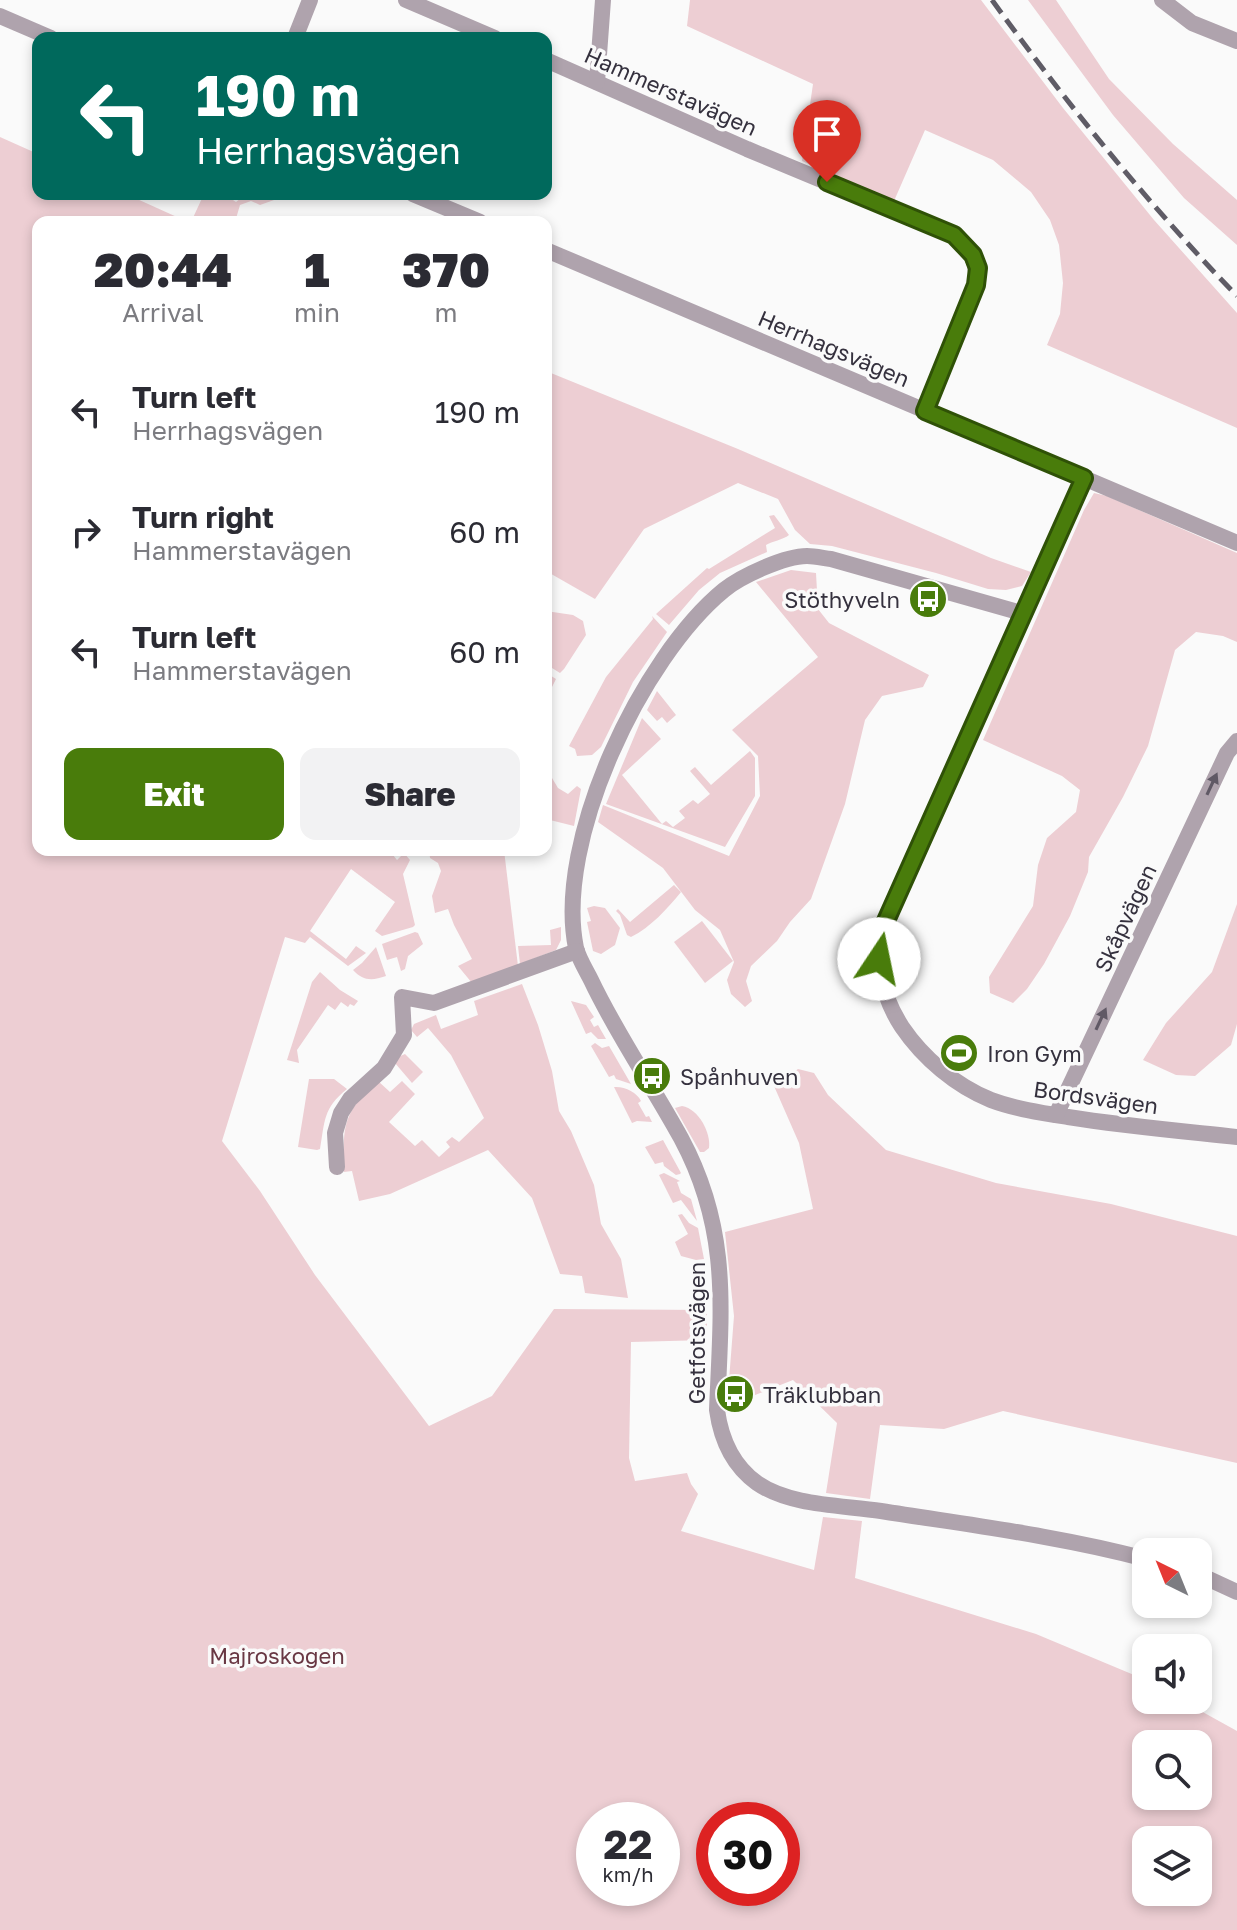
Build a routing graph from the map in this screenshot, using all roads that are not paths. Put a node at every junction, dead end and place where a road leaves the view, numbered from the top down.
1 (310, 0) edge
2 (406, 0) edge
3 (603, 0) edge
4 (1162, 0) edge
5 (0, 16) edge
6 (37, 32) edge
7 (297, 32) edge
8 (481, 32) edge
9 (1237, 41) edge
10 (552, 63) edge
11 (597, 82) junction
12 (427, 200) edge
13 (466, 216) edge
14 (552, 253) edge
15 (925, 411) junction
16 (1084, 478) junction
17 (1237, 543) edge
18 (1025, 614) junction
19 (1237, 741) edge
20 (577, 951) junction
21 (1056, 1115) junction
22 (1237, 1137) edge
23 (337, 1167) dead end
24 (1132, 1556) edge
25 (1212, 1580) edge
26 (1237, 1592) edge

1 - 7 street
2 - 8 street
3 - 11 street
4 - 9 street
5 - 6 street
10 - 11 street, Hammerstavägen
11 - 15 street, Hammerstavägen
12 - 13 street
14 - 15 street, Herrhagsvägen
15 - 16 street, Herrhagsvägen
16 - 17 street, Herrhagsvägen
16 - 18 street, Bordsvägen
18 - 20 street, Getfotsvägen
18 - 21 street, Bordsvägen
21 -> 19 street, Skåpvägen
20 - 23 street
20 - 24 street, Getfotsvägen
21 - 22 street, Bordsvägen
25 - 26 street

